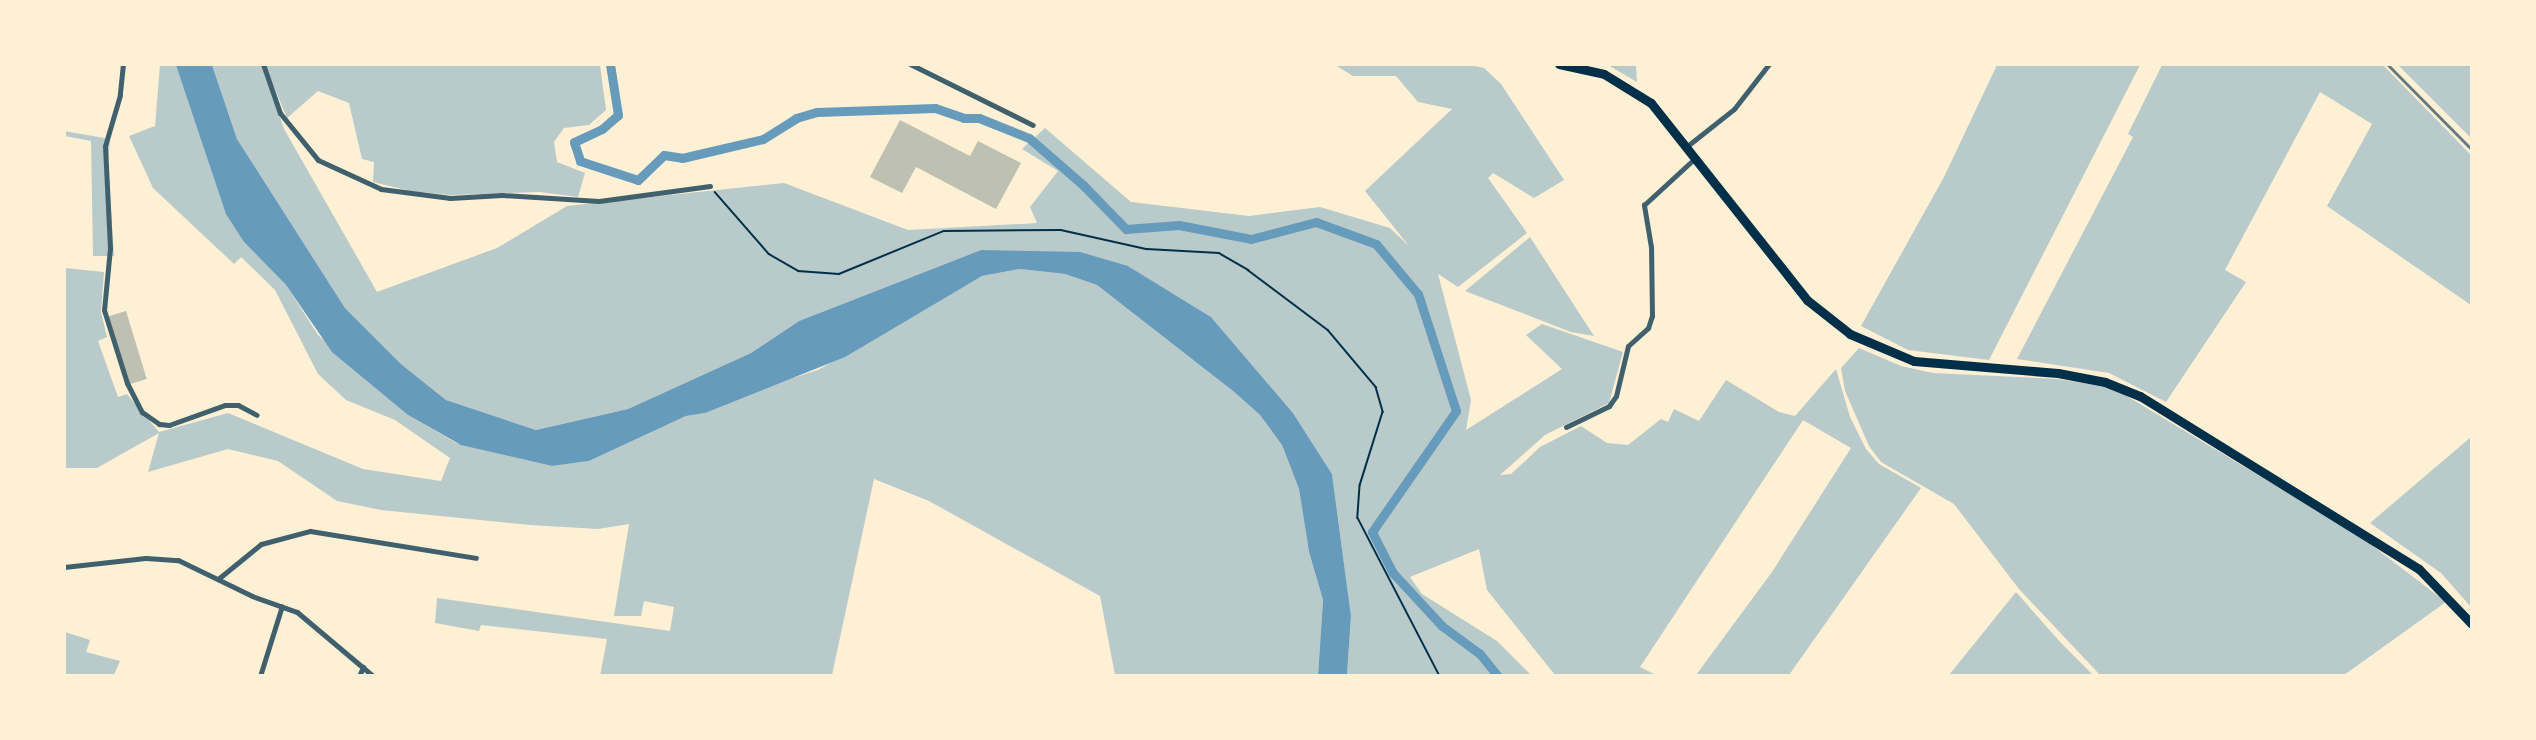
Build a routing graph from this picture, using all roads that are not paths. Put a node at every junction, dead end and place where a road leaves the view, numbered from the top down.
1 (123, 64) edge
2 (263, 64) edge
3 (910, 64) edge
4 (1559, 64) edge
5 (1769, 64) edge
6 (1033, 125) dead end
7 (1685, 147) junction
8 (1694, 159) junction
9 (710, 186) road end
10 (257, 415) dead end
11 (1566, 427) dead end
12 (476, 558) dead end
13 (64, 567) edge
14 (218, 579) junction
15 (282, 606) junction
16 (2472, 624) edge
17 (363, 667) junction
18 (260, 675) edge
19 (359, 675) edge
20 (373, 675) edge

1 - 10 street
2 - 9 street
3 - 6 street
4 - 7 main road
5 - 7 street
7 - 8 main road
8 - 11 street
8 - 16 main road
12 - 14 street
13 - 14 street
14 - 15 street
15 - 17 street
15 - 18 street
17 - 19 street
17 - 20 street

